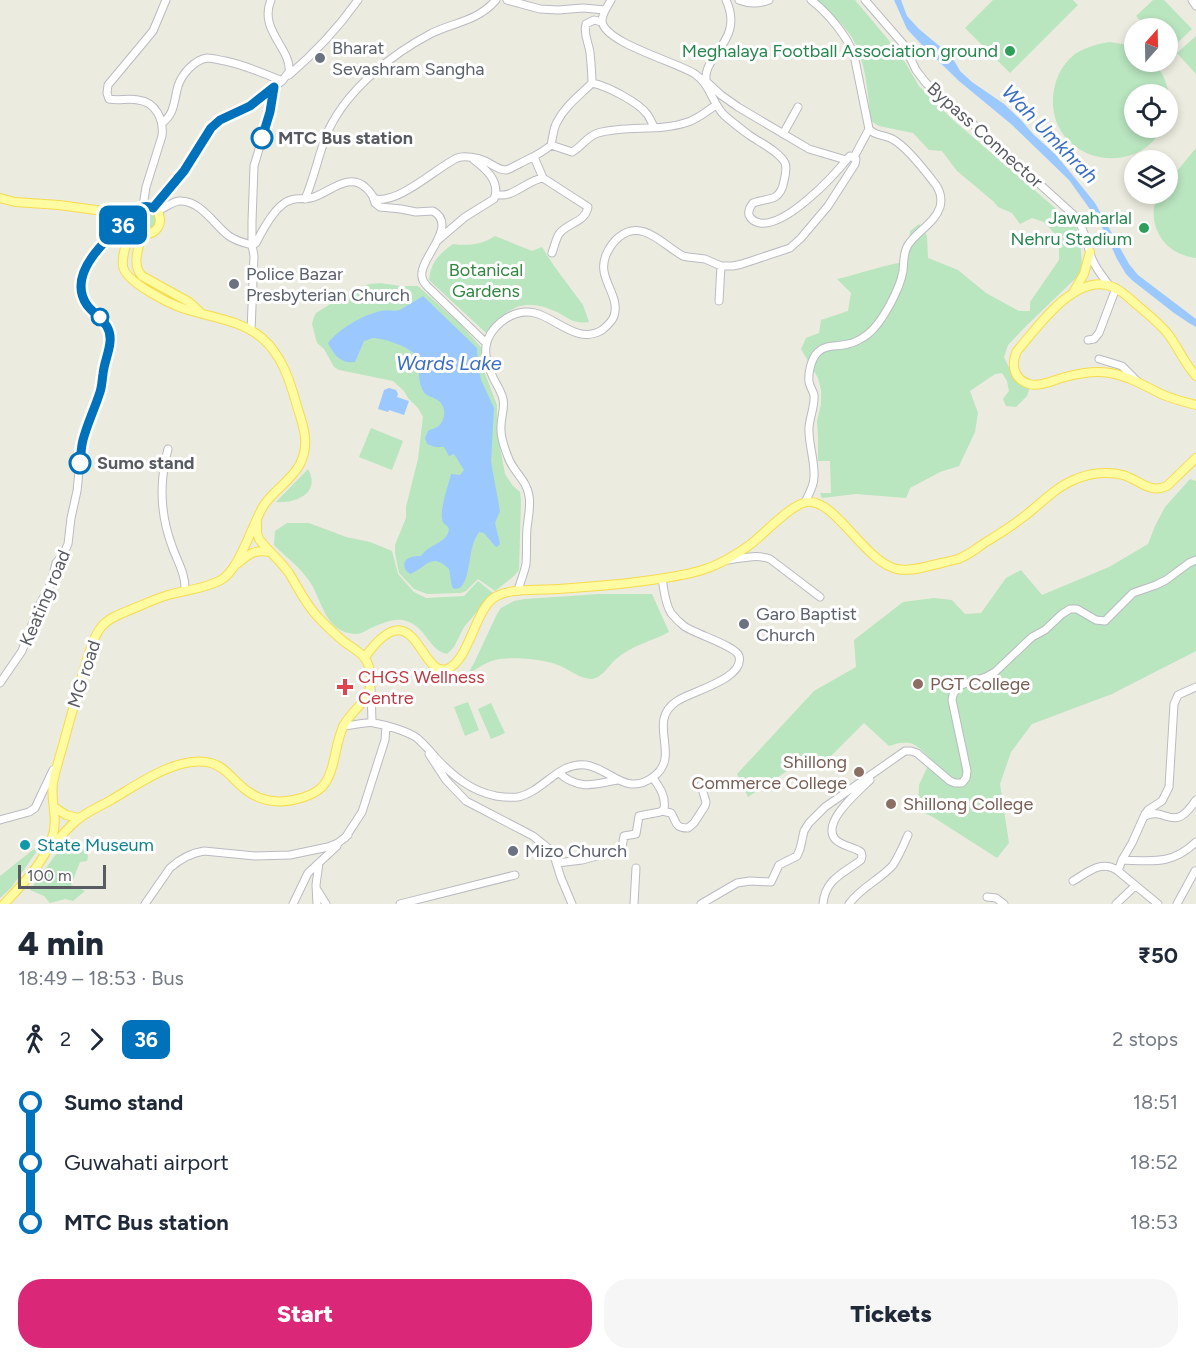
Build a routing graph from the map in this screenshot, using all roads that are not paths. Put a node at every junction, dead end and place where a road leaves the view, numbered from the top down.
1 (166, 0) edge
2 (271, 0) edge
3 (358, 0) edge
4 (496, 0) edge
5 (507, 0) edge
6 (573, 0) edge
7 (611, 0) edge
8 (726, 0) edge
9 (739, 0) edge
10 (769, 0) edge
11 (811, 0) edge
12 (865, 0) edge
13 (1192, 0) edge
14 (1196, 6) edge
15 (583, 8) junction
16 (605, 10) junction
17 (602, 22) junction
18 (282, 80) junction
19 (592, 83) junction
20 (706, 83) junction
21 (274, 87) junction
22 (716, 105) junction
23 (798, 107) dead end
24 (162, 123) junction
25 (654, 127) junction
26 (869, 129) junction
27 (783, 134) junction
28 (551, 145) junction
29 (534, 157) junction
30 (472, 158) junction
31 (850, 159) junction
32 (543, 178) junction
33 (496, 194) junction
34 (373, 196) junction
35 (0, 198) edge
36 (305, 199) junction
37 (143, 206) junction
38 (156, 210) junction
39 (133, 220) junction
40 (142, 234) junction
41 (438, 241) junction
42 (252, 245) junction
43 (1090, 252) junction
44 (552, 254) dead end
45 (721, 266) junction
46 (1112, 287) junction
47 (1074, 291) junction
48 (719, 301) dead end
49 (200, 312) junction
50 (251, 331) junction
51 (1088, 340) dead end
52 (486, 342) junction
53 (1099, 360) dead end
54 (1196, 376) edge
55 (1138, 382) junction
56 (1196, 405) edge
57 (168, 449) dead end
58 (1196, 458) edge
59 (805, 502) junction
60 (257, 519) junction
61 (270, 552) junction
62 (724, 560) junction
63 (1196, 560) edge
64 (230, 570) junction
65 (662, 579) junction
66 (185, 591) junction
67 (518, 591) junction
68 (820, 597) dead end
69 (365, 657) junction
70 (371, 682) junction
71 (0, 683) edge
72 (1196, 687) edge
73 (372, 722) junction
74 (343, 726) junction
75 (386, 726) junction
76 (423, 744) junction
77 (61, 752) junction
78 (882, 767) junction
79 (559, 773) junction
80 (653, 778) junction
81 (617, 780) junction
82 (701, 785) dead end
83 (1196, 800) edge
84 (54, 807) junction
85 (662, 811) junction
86 (1144, 816) junction
87 (79, 818) junction
88 (0, 820) edge
89 (348, 835) junction
90 (909, 835) dead end
91 (1196, 843) edge
92 (43, 859) junction
93 (1122, 860) junction
94 (319, 863) junction
95 (557, 863) junction
96 (636, 868) dead end
97 (1118, 871) junction
98 (1195, 871) edge
99 (515, 875) dead end
100 (1073, 882) dead end
101 (316, 885) junction
102 (1135, 886) junction
103 (987, 897) dead end
104 (4, 904) edge
105 (145, 904) edge
106 (293, 904) edge
107 (317, 904) edge
108 (326, 904) edge
109 (400, 904) edge
110 (572, 904) edge
111 (634, 904) edge
112 (701, 904) edge
113 (823, 904) edge
114 (849, 904) edge
115 (1004, 904) edge
116 (1116, 904) edge
117 (1158, 904) edge
118 (1178, 904) edge

1 - 24 street
2 - 18 street
3 - 18 street
4 - 36 street
5 - 15 street
6 - 15 street
7 - 16 street
8 - 20 street
9 - 10 street
11 - 26 street
12 - 43 street, Bypass Connector
13 - 14 street
15 - 16 street
16 - 17 street
17 - 19 street
17 - 20 street
18 - 21 street
18 - 24 street
19 - 25 street
19 - 28 street
20 - 22 street
20 - 27 street
21 - 38 street
21 - 42 street
22 - 25 street
22 - 31 street
23 - 27 street
24 - 37 street
25 - 28 street
26 - 31 street
26 - 59 street
27 - 31 street
28 - 29 street
29 - 30 street
29 - 32 street
30 - 33 street
30 - 34 street
31 - 45 street
32 - 33 street
32 - 44 street
33 - 41 street
34 - 36 street
34 - 41 street
35 - 39 main road
36 - 42 street
37 - 38 main road
37 - 39 main road
38 - 40 main road
38 - 42 street
39 - 40 main road
39 - 49 main road, MG road
39 - 71 street, Keating road
40 - 49 main road
41 - 52 street
42 - 50 street
43 - 46 street, Bypass Connector
43 - 47 main road
45 - 48 street
45 - 52 street
46 - 47 main road
46 - 51 street
46 - 54 main road, Bypass Connector
47 - 55 main road
49 - 50 main road, MG road
50 - 60 main road, MG road
52 - 67 street
53 - 55 street
55 - 56 main road
57 - 66 street
58 - 59 main road
59 - 62 main road
60 - 61 main road
60 - 64 main road, MG road
61 - 64 main road
61 - 69 main road
62 - 65 main road
62 - 68 street
63 - 78 street
64 - 66 main road, MG road
65 - 67 main road
65 - 80 street
66 - 77 main road, MG road
67 - 69 main road
69 - 70 main road
70 - 73 street
70 - 74 main road
72 - 86 street
73 - 74 street
73 - 75 street
74 - 87 main road
75 - 76 street
75 - 89 street
76 - 79 street
76 - 95 street
77 - 84 main road, MG road
77 - 88 street
78 - 112 street
78 - 113 street
79 - 81 street
79 - 81 street
80 - 81 street
80 - 85 street
82 - 85 street
83 - 86 street
84 - 87 main road
84 - 92 main road, MG road
85 - 95 street
86 - 93 street
87 - 92 main road
89 - 94 street
89 - 105 street
90 - 114 street
91 - 93 street
92 - 104 main road, MG road
93 - 97 street
94 - 101 street
94 - 106 street
95 - 110 street
96 - 111 street
97 - 100 street
97 - 102 street
98 - 118 street
99 - 109 street
101 - 107 street
101 - 108 street
102 - 116 street
102 - 117 street
103 - 115 street

